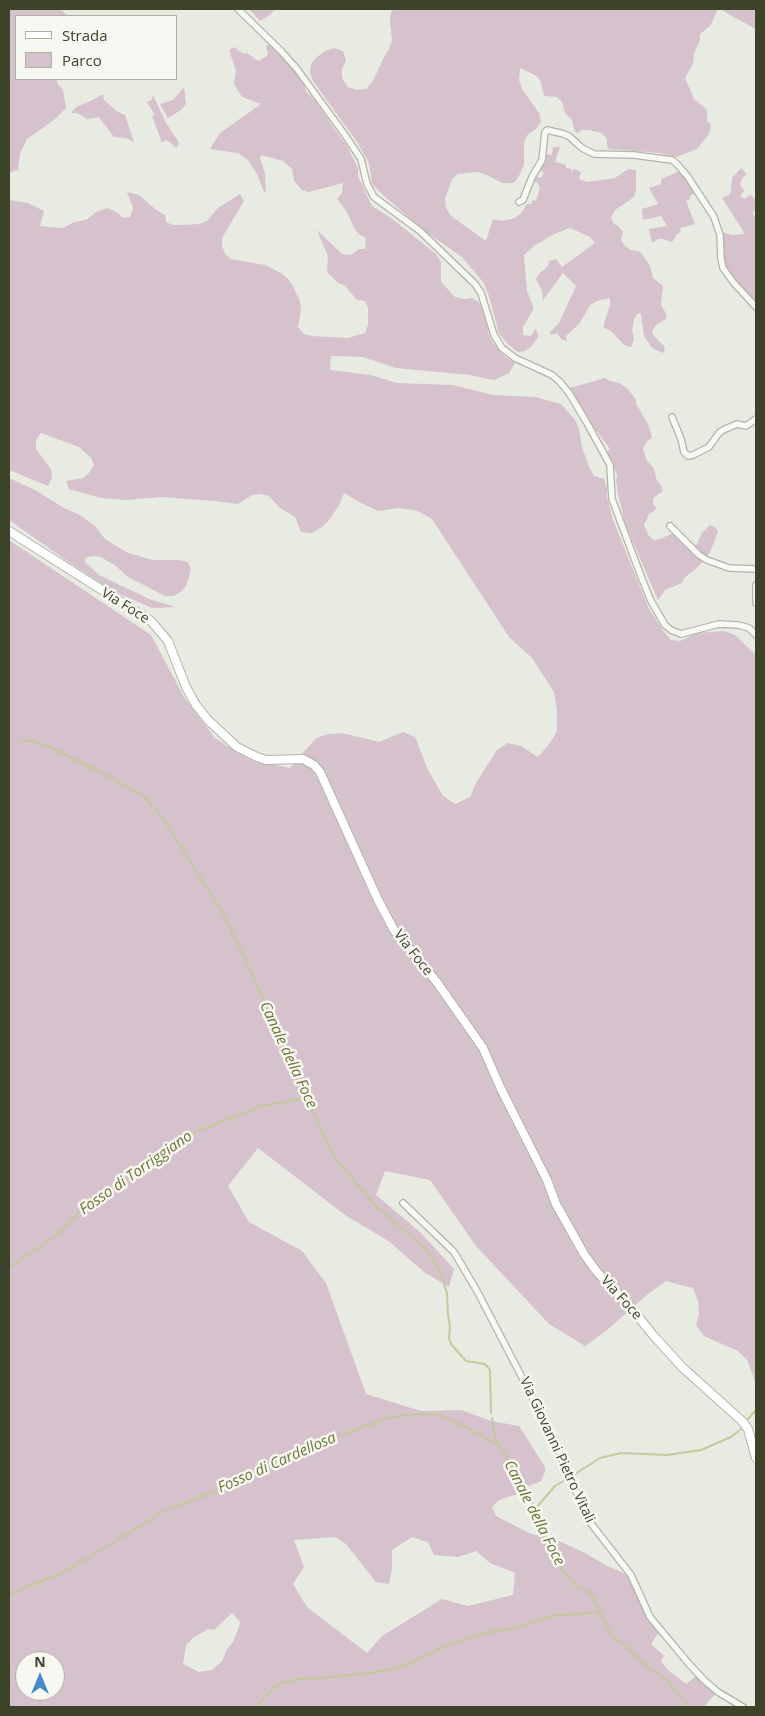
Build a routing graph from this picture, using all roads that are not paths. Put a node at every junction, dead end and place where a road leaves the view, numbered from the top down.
1 (238, 9) edge
2 (519, 202) dead end
3 (756, 307) edge
4 (672, 416) dead end
5 (756, 419) edge
6 (670, 526) dead end
7 (9, 531) edge
8 (756, 569) edge
9 (756, 585) edge
10 (756, 603) edge
11 (756, 635) edge
12 (403, 1203) dead end
13 (756, 1458) edge
14 (743, 1707) edge

1 - 11 street
2 - 3 street
4 - 5 street
6 - 8 street
7 - 13 main road, Via Foce
9 - 10 street
12 - 14 street, Via Giovanni Pietro Vitali

